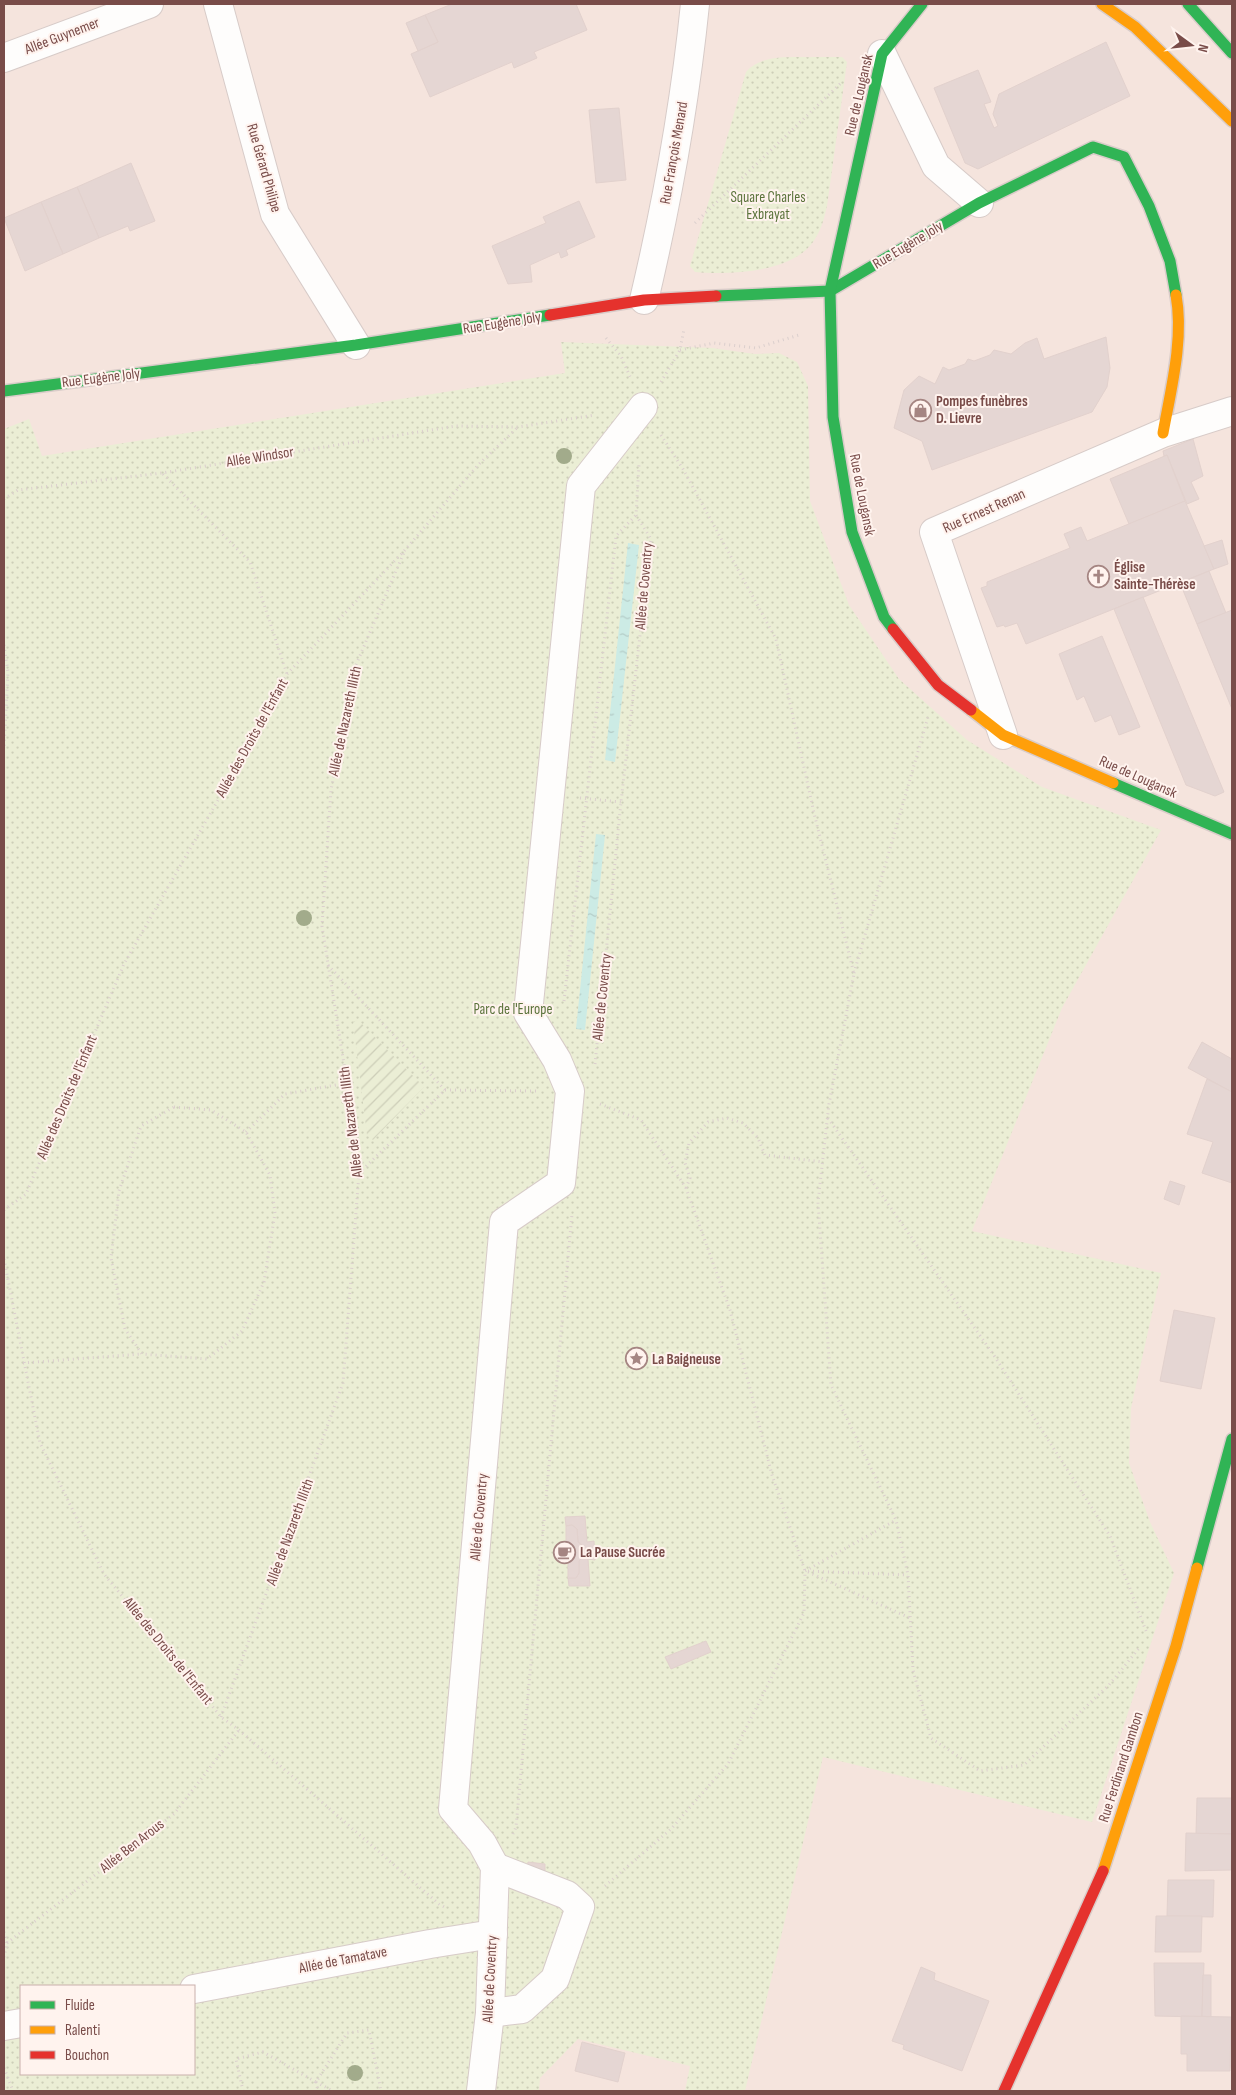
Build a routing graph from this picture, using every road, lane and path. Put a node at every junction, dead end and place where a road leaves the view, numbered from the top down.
1 (149, 4) edge
2 (218, 4) edge
3 (696, 4) edge
4 (922, 4) edge
5 (1102, 4) edge
6 (1188, 4) edge
7 (1232, 53) edge
8 (882, 54) junction
9 (4, 58) edge
10 (845, 78) dead end
11 (1232, 121) edge
12 (980, 203) junction
13 (692, 226) dead end
14 (830, 291) junction
15 (644, 300) junction
16 (604, 307) junction
17 (831, 318) junction
18 (685, 324) dead end
19 (356, 345) junction
20 (680, 350) junction
21 (4, 391) edge
22 (643, 407) junction
23 (1232, 411) edge
24 (518, 427) junction
25 (1163, 433) junction
26 (162, 473) junction
27 (4, 499) edge
28 (405, 550) junction
29 (4, 645) edge
30 (286, 674) junction
31 (938, 685) junction
32 (1003, 734) junction
33 (4, 749) edge
34 (550, 795) junction
35 (588, 799) junction
36 (622, 802) junction
37 (1232, 834) edge
38 (327, 964) junction
39 (854, 974) junction
40 (564, 1002) dead end
41 (348, 1083) junction
42 (445, 1090) junction
43 (570, 1091) junction
44 (828, 1117) junction
45 (246, 1132) junction
46 (823, 1162) junction
47 (359, 1173) junction
48 (561, 1182) junction
49 (686, 1188) junction
50 (4, 1210) edge
51 (4, 1259) edge
52 (142, 1354) junction
53 (23, 1363) junction
54 (1232, 1439) edge
55 (896, 1520) junction
56 (805, 1570) junction
57 (908, 1575) junction
58 (910, 1618) junction
59 (1149, 1637) junction
60 (1176, 1646) junction
61 (222, 1717) junction
62 (239, 1730) junction
63 (495, 1867) junction
64 (580, 1907) junction
65 (447, 1908) dead end
66 (4, 1932) edge
67 (492, 1934) junction
68 (7, 1943) junction
69 (4, 1956) edge
70 (195, 1989) edge
71 (490, 2013) junction
72 (20, 2023) edge
73 (4, 2026) edge
74 (4, 2068) edge
75 (316, 2082) junction
76 (13, 2091) edge
77 (243, 2091) edge
78 (318, 2091) edge
79 (333, 2091) edge
80 (381, 2091) edge
81 (481, 2091) edge
82 (1004, 2091) edge

1 - 9 street, Allée Guynemer
2 - 19 street, Rue Gérard Philipe
3 - 15 street, Rue François Menard
4 - 8 main road, Rue de Lougansk
5 - 11 main road
6 - 7 main road
8 - 12 street
8 - 14 main road, Rue de Lougansk
10 - 13 path
12 - 14 main road, Rue Eugène Joly
12 - 25 main road, Rue Eugène Joly
14 - 15 main road, Rue Eugène Joly
14 - 17 main road, Rue de Lougansk
15 - 16 main road, Rue Eugène Joly
16 - 19 main road, Rue Eugène Joly
16 - 22 path
17 - 20 path
17 - 31 main road, Rue de Lougansk
18 - 20 path
19 - 21 main road, Rue Eugène Joly
20 - 22 path
22 - 24 path
22 - 34 street
22 - 39 path
23 - 25 street, Rue Ernest Renan
24 - 26 path, Allée Windsor
24 - 28 path, Allée des Droits de l'Enfant
25 - 32 street, Rue Ernest Renan
26 - 27 path, Allée Windsor
26 - 30 path
28 - 30 path, Allée des Droits de l'Enfant
28 - 38 path, Allée de Nazareth Illith
29 - 33 path
30 - 50 path, Allée des Droits de l'Enfant
31 - 32 main road, Rue de Lougansk
31 - 39 path
32 - 37 main road, Rue de Lougansk
34 - 35 path
34 - 43 street
35 - 36 path
35 - 36 path, Allée de Coventry
35 - 40 path, Allée de Coventry
36 - 43 path, Allée de Coventry
38 - 41 path, Allée de Nazareth Illith
38 - 42 path
39 - 44 path
41 - 45 path
41 - 47 path, Allée de Nazareth Illith
42 - 43 path
42 - 47 path
43 - 48 street
43 - 49 path
44 - 46 path
44 - 59 path
45 - 52 path
45 - 52 path
46 - 49 path
46 - 55 path
47 - 61 path, Allée de Nazareth Illith
48 - 63 path
48 - 63 street, Allée de Coventry
49 - 56 path
51 - 53 path, Allée des Droits de l'Enfant
52 - 53 path
53 - 61 path, Allée des Droits de l'Enfant
54 - 60 main road, Rue Ferdinand Gambon
55 - 56 path
55 - 57 path
56 - 57 path
56 - 58 path
56 - 64 path
57 - 58 path
58 - 59 path
59 - 60 path
60 - 82 main road, Rue Ferdinand Gambon
61 - 62 path, Allée des Droits de l'Enfant
62 - 65 path, Allée des Droits de l'Enfant
62 - 68 path, Allée Ben Arous
63 - 64 street
63 - 67 street, Allée de Coventry
64 - 71 street
66 - 68 path
67 - 70 street, Allée de Tamatave
67 - 71 street, Allée de Coventry
68 - 69 path
71 - 81 street, Allée de Coventry
72 - 73 street
74 - 76 path
75 - 77 path
75 - 78 path
75 - 79 path
75 - 80 path

